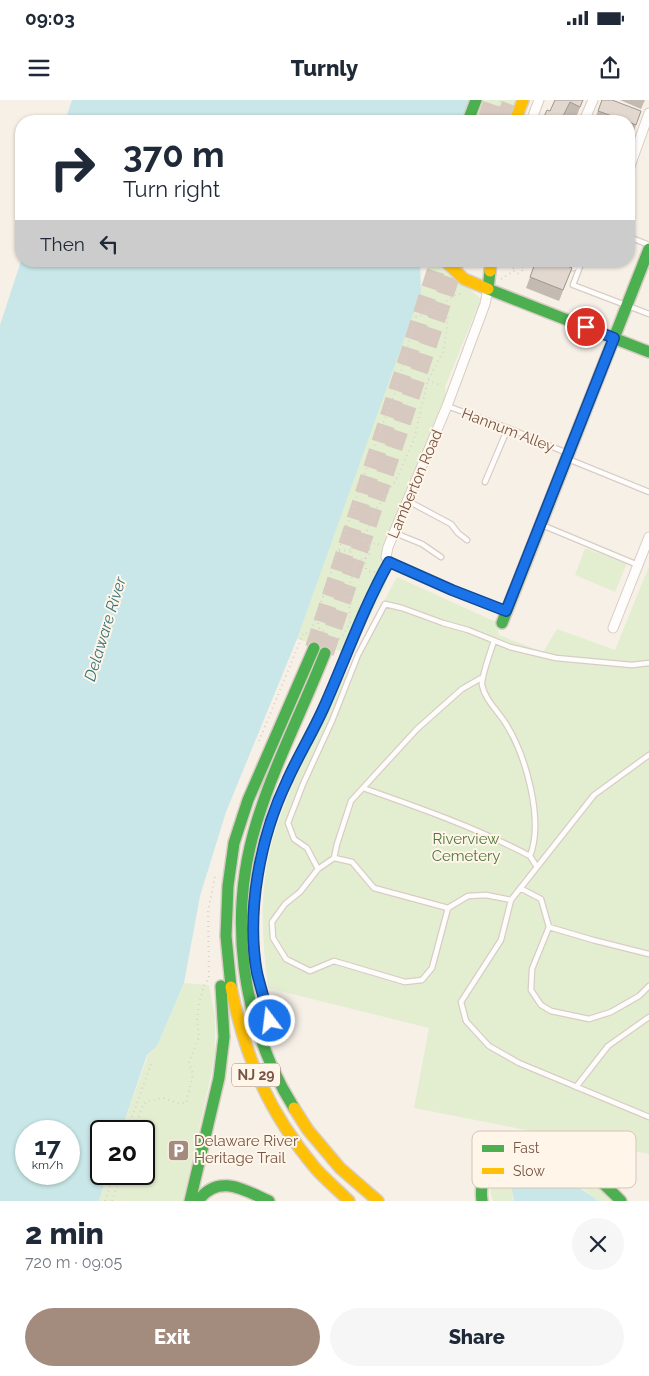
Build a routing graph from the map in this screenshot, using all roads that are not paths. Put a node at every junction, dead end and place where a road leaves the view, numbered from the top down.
1 (476, 100) edge
2 (523, 100) edge
3 (539, 100) edge
4 (593, 100) edge
5 (470, 115) edge
6 (517, 115) edge
7 (533, 115) edge
8 (587, 115) edge
9 (648, 117) edge
10 (635, 145) edge
11 (635, 239) edge
12 (649, 245) edge
13 (649, 249) edge
14 (450, 267) edge
15 (491, 267) edge
16 (580, 267) edge
17 (488, 289) junction
18 (626, 306) junction
19 (649, 314) edge
20 (614, 338) junction
21 (649, 352) edge
22 (447, 406) junction
23 (508, 428) junction
24 (568, 456) junction
25 (485, 482) dead end
26 (649, 492) edge
27 (408, 501) junction
28 (540, 524) junction
29 (395, 534) junction
30 (649, 536) edge
31 (467, 540) dead end
32 (441, 557) dead end
33 (388, 564) junction
34 (638, 565) junction
35 (506, 611) junction
36 (502, 623) dead end
37 (613, 628) dead end
38 (494, 641) junction
39 (314, 643) tunnel mouth
40 (326, 653) tunnel mouth
41 (649, 663) edge
42 (483, 677) junction
43 (649, 755) edge
44 (364, 788) junction
45 (530, 856) junction
46 (334, 858) junction
47 (536, 867) junction
48 (318, 869) junction
49 (520, 888) junction
50 (510, 900) junction
51 (448, 908) junction
52 (225, 922) junction
53 (548, 927) junction
54 (649, 954) edge
55 (649, 986) edge
56 (649, 1017) edge
57 (255, 1022) junction
58 (576, 1087) junction
59 (649, 1117) edge
60 (482, 1188) edge
61 (609, 1188) edge
62 (190, 1201) edge
63 (198, 1201) edge
64 (269, 1201) edge
65 (349, 1201) edge
66 (378, 1201) edge
67 (482, 1201) edge
68 (621, 1201) edge

1 - 5 main road
2 - 6 main road
3 - 7 street
4 - 8 street
9 - 10 street
11 - 12 lane
13 - 18 main road
14 - 17 main road
15 - 17 main road
16 - 18 lane
17 - 20 main road
17 - 22 street, Lamberton Road
18 - 19 lane
18 - 20 main road
20 - 21 main road
20 - 24 main road
22 - 23 lane, Hannum Alley
22 - 27 street, Lamberton Road
23 - 24 lane, Hannum Alley
23 - 25 lane
24 - 26 lane, Hannum Alley
24 - 28 main road
27 - 29 street, Lamberton Road
27 - 31 lane
28 - 34 lane
28 - 35 main road
29 - 32 lane
29 - 33 street, Lamberton Road
30 - 34 street
33 - 35 street
33 - 57 lane
34 - 37 street
35 - 36 main road
38 - 41 lane
38 - 42 lane
38 - 48 lane
39 - 52 main road, NJ 29
40 - 57 main road, NJ 29
42 - 44 lane
42 - 45 lane
43 - 47 lane
44 - 45 lane
44 - 46 lane
45 - 47 lane
46 - 48 lane
46 - 51 lane
47 - 49 lane
48 - 51 lane
49 - 50 lane
49 - 53 lane
50 - 51 lane
50 - 58 lane
52 - 62 main road
52 - 65 main road, NJ 29
53 - 54 lane
53 - 55 lane
56 - 58 lane
57 - 66 main road, NJ 29
58 - 59 lane
60 - 67 main road
61 - 68 main road
63 - 64 main road

